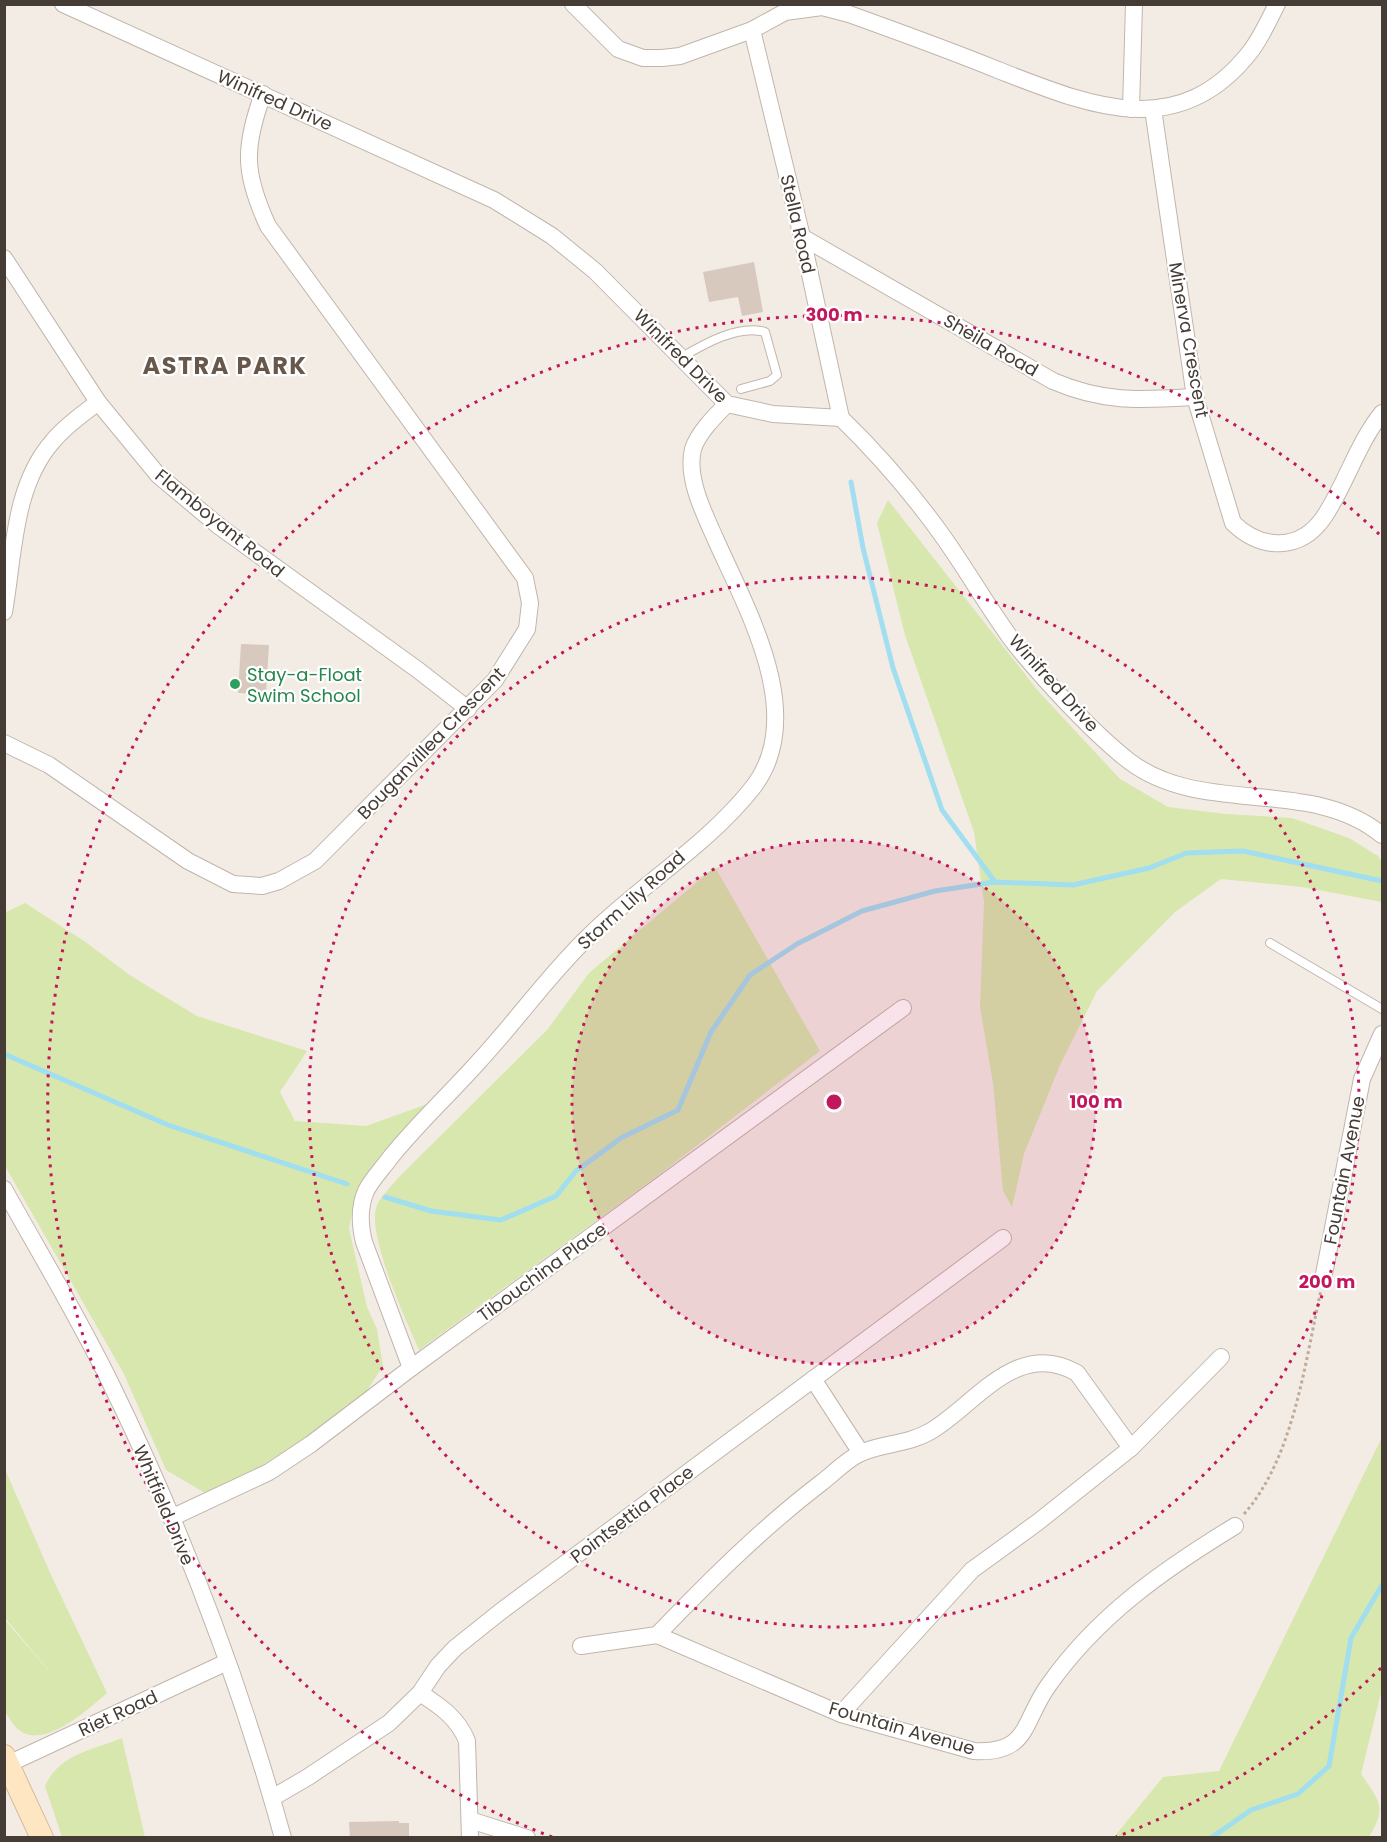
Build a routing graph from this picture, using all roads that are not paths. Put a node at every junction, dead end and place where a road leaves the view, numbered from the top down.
1 (63, 4) edge
2 (573, 4) edge
3 (1134, 4) edge
4 (1277, 4) edge
5 (752, 30) junction
6 (263, 94) junction
7 (1131, 109) junction
8 (1153, 109) junction
9 (802, 237) junction
10 (4, 258) edge
11 (682, 357) junction
12 (741, 389) dead end
13 (1195, 397) junction
14 (98, 402) junction
15 (727, 404) junction
16 (1383, 413) edge
17 (841, 418) junction
18 (4, 612) edge
19 (468, 709) junction
20 (4, 742) edge
21 (1383, 835) edge
22 (1270, 943) dead end
23 (903, 1008) dead end
24 (1383, 1009) edge
25 (1383, 1034) edge
26 (4, 1189) edge
27 (1003, 1238) dead end
28 (1324, 1274) road end
29 (1221, 1357) dead end
30 (411, 1368) junction
31 (813, 1379) junction
32 (1131, 1448) junction
33 (861, 1453) junction
34 (171, 1518) junction
35 (1234, 1526) road end
36 (657, 1635) junction
37 (581, 1646) dead end
38 (227, 1662) junction
39 (420, 1693) junction
40 (842, 1713) junction
41 (6, 1762) edge
42 (272, 1798) junction
43 (470, 1820) junction
44 (42, 1838) edge
45 (283, 1838) edge
46 (470, 1838) edge
47 (526, 1838) edge

1 - 6 street, Winifred Drive
2 - 5 street
3 - 7 street
4 - 8 street
5 - 7 street
5 - 9 street, Stella Road
6 - 11 street, Winifred Drive
6 - 19 street, Bouganvillea Crescent
7 - 8 street
8 - 13 street, Minerva Crescent
9 - 13 street, Sheila Road
9 - 17 street, Stella Road
10 - 14 street, Flamboyant Road
11 - 12 lane
11 - 15 street, Winifred Drive
13 - 16 street, Minerva Crescent
14 - 18 street
14 - 19 street, Flamboyant Road
15 - 17 street, Winifred Drive
15 - 30 street, Storm Lily Road
17 - 21 street, Winifred Drive
19 - 20 street, Bouganvillea Crescent
22 - 24 lane
23 - 30 street, Tibouchina Place
25 - 28 street, Fountain Avenue
26 - 34 street, Whitfield Drive
27 - 31 street, Pointsettia Place
29 - 32 street
30 - 34 street, Tibouchina Place
31 - 33 street
31 - 39 street, Pointsettia Place
32 - 33 street
32 - 40 street
33 - 36 street
34 - 38 street, Whitfield Drive
35 - 40 street, Fountain Avenue
36 - 37 street
36 - 40 street, Fountain Avenue
38 - 41 street, Riet Road
38 - 42 street, Whitfield Drive
39 - 42 street, Pointsettia Place
39 - 43 street
41 - 44 main road
42 - 45 street, Whitfield Drive
43 - 46 street
43 - 47 street

